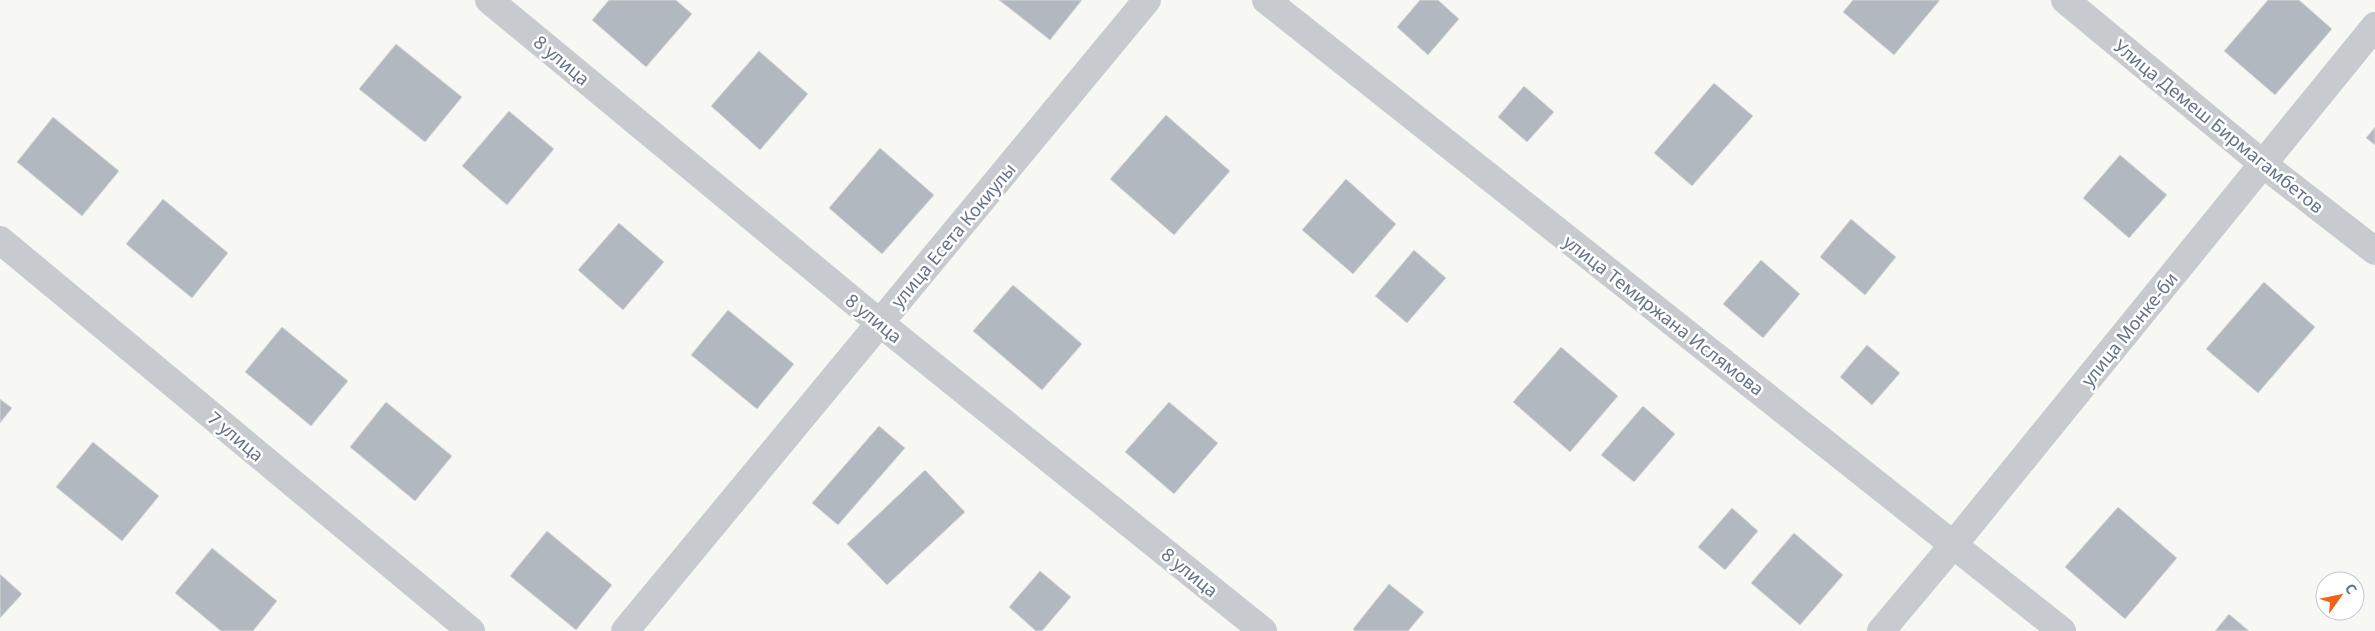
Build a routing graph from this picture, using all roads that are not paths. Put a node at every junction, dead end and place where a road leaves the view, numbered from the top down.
1 (489, 0) edge
2 (1147, 0) edge
3 (1266, 0) edge
4 (2065, 0) edge
5 (2375, 26) edge
6 (2263, 164) junction
7 (0, 240) edge
8 (2375, 251) edge
9 (880, 323) junction
10 (1954, 544) junction
11 (471, 631) edge
12 (625, 631) edge
13 (1263, 631) edge
14 (1881, 631) edge
15 (2062, 631) edge

1 - 9 street, 8 улица
2 - 9 street, улица Есета Кокиулы
3 - 10 street, улица Темиржана Ислямова
4 - 6 street, Улица Демеш Бирмагамбетов
5 - 6 street, улица Монке-би
6 - 8 street, Улица Демеш Бирмагамбетов
6 - 10 street, улица Монке-би
7 - 11 street, 7 улица
9 - 12 street, улица Есета Кокиулы
9 - 13 street, 8 улица
10 - 14 street, улица Монке-би
10 - 15 street, улица Темиржана Ислямова

